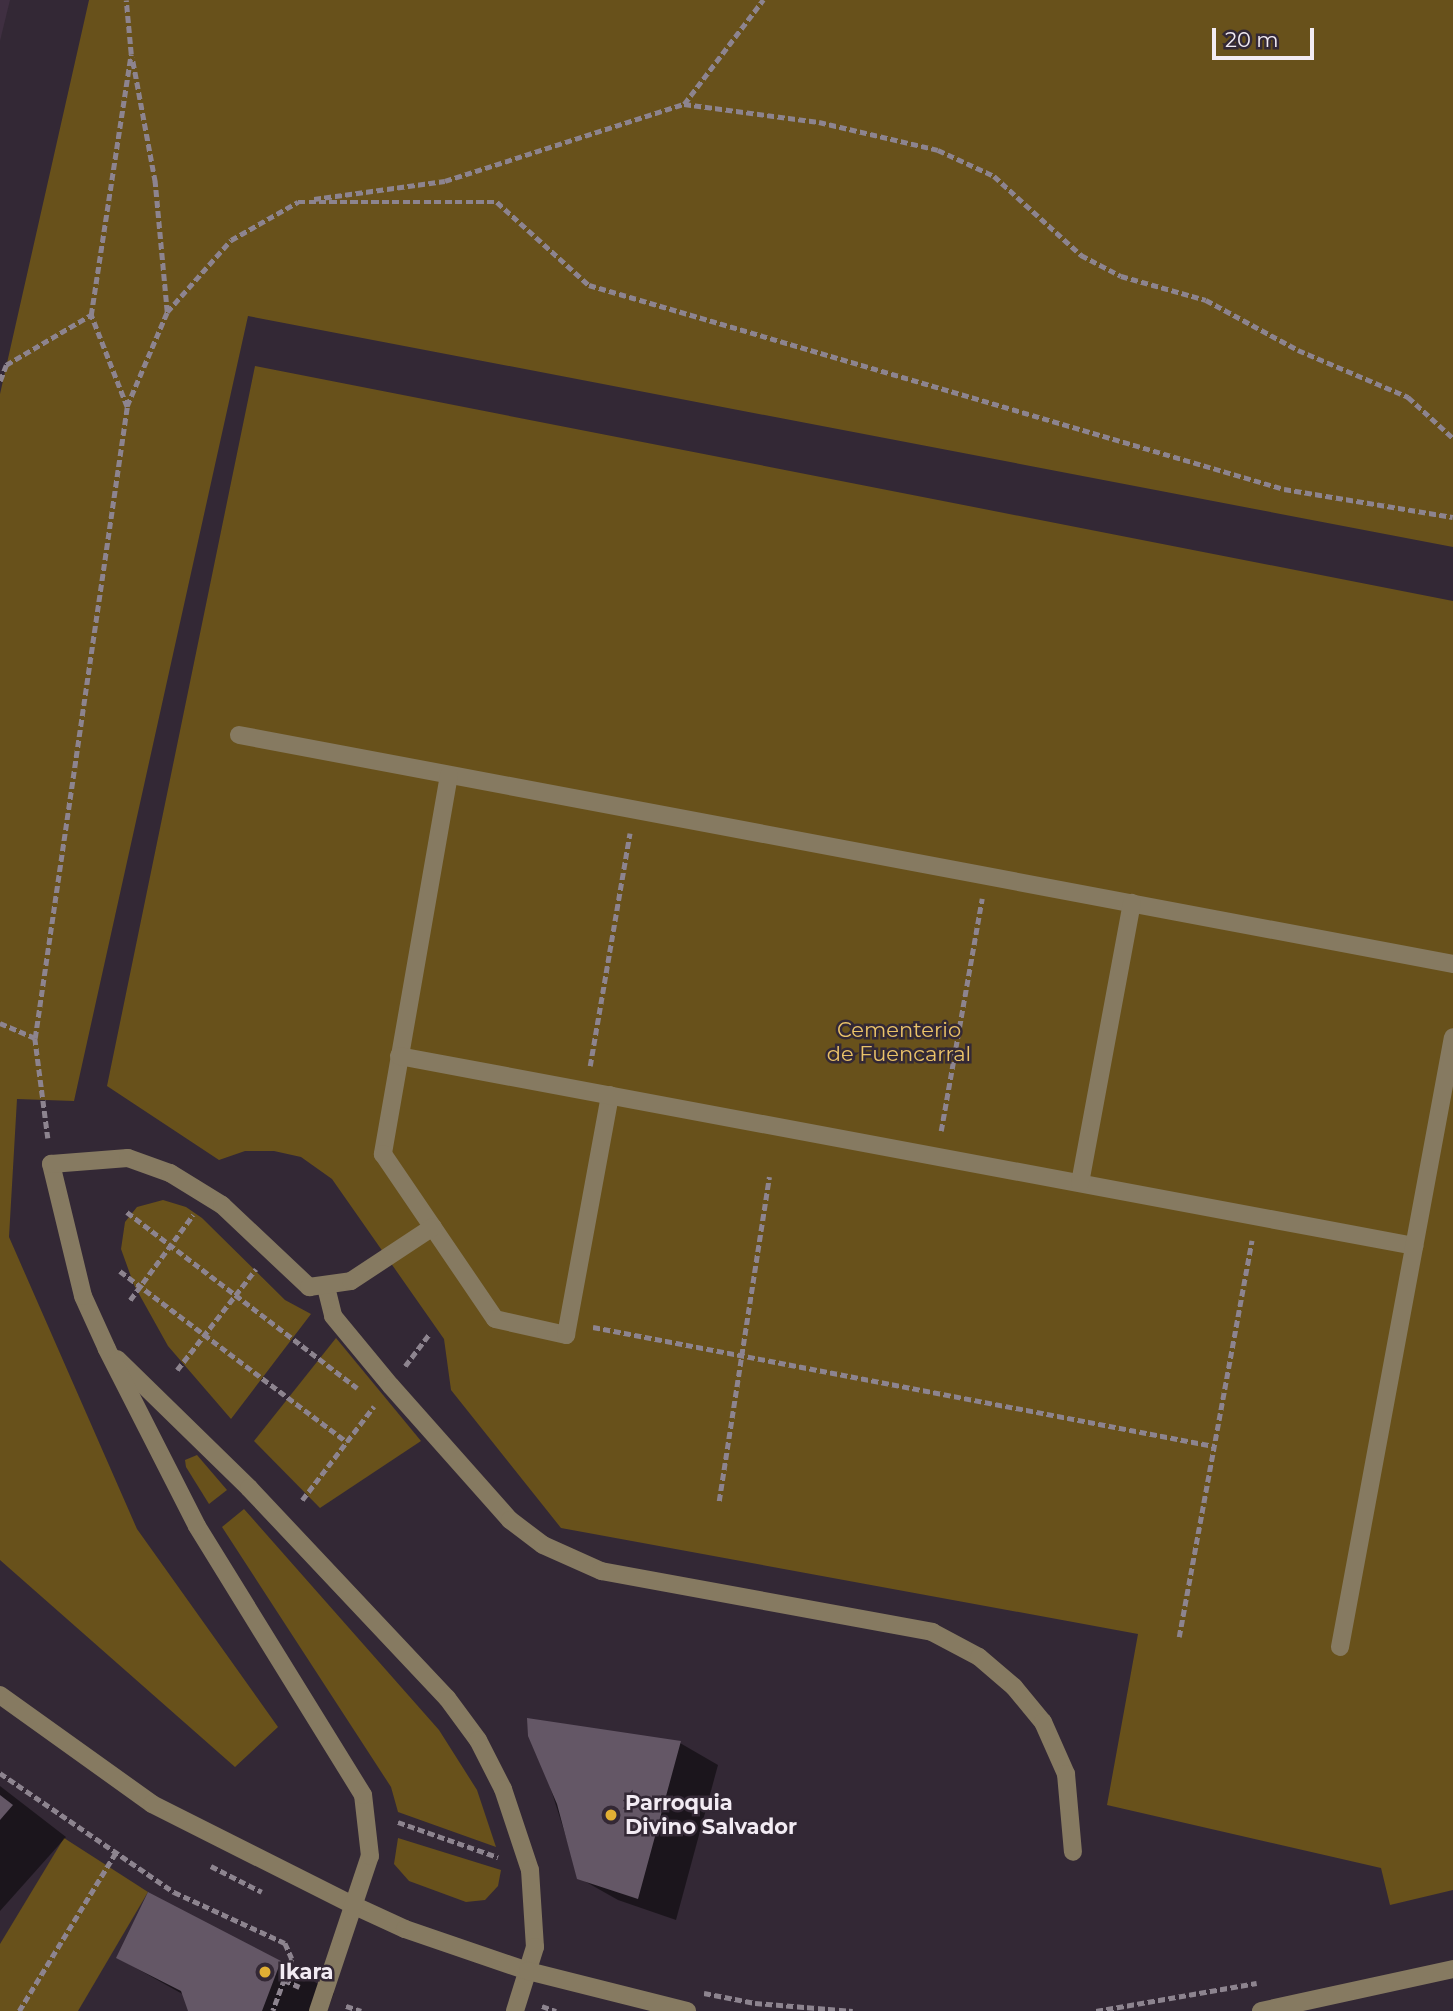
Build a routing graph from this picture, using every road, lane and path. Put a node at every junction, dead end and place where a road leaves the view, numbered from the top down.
1 (125, 0) edge
2 (763, 0) edge
3 (131, 54) junction
4 (684, 104) junction
5 (298, 202) junction
6 (167, 312) junction
7 (91, 315) junction
8 (0, 381) edge
9 (127, 407) junction
10 (1453, 438) edge
11 (1453, 517) edge
12 (239, 736) dead end
13 (450, 775) junction
14 (634, 810) junction
15 (987, 876) junction
16 (1132, 903) junction
17 (1453, 964) edge
18 (0, 1023) edge
19 (1453, 1037) edge
20 (35, 1038) junction
21 (399, 1056) junction
22 (586, 1091) junction
23 (610, 1095) junction
24 (936, 1156) junction
25 (51, 1164) junction
26 (769, 1177) dead end
27 (1080, 1183) junction
28 (197, 1209) dead end
29 (127, 1212) dead end
30 (1256, 1216) junction
31 (433, 1227) junction
32 (1414, 1245) junction
33 (170, 1246) junction
34 (258, 1265) dead end
35 (120, 1271) dead end
36 (141, 1286) junction
37 (326, 1287) junction
38 (235, 1295) junction
39 (131, 1300) dead end
40 (568, 1323) junction
41 (429, 1333) dead end
42 (205, 1335) junction
43 (107, 1349) junction
44 (742, 1353) junction
45 (177, 1370) dead end
46 (391, 1385) junction
47 (347, 1442) junction
48 (1214, 1446) junction
49 (302, 1500) dead end
50 (719, 1501) dead end
51 (1179, 1637) dead end
52 (1340, 1647) dead end
53 (0, 1695) edge
54 (0, 1773) edge
55 (398, 1822) dead end
56 (1073, 1852) dead end
57 (115, 1854) junction
58 (502, 1859) dead end
59 (355, 1906) junction
60 (1453, 1969) edge
61 (528, 1971) junction
62 (691, 1990) dead end
63 (19, 2011) edge
64 (273, 2011) edge
65 (318, 2011) edge
66 (515, 2011) edge
67 (687, 2011) edge
68 (853, 2011) edge
69 (1261, 2011) edge

1 - 3 path
2 - 4 path
3 - 6 path
3 - 7 path
4 - 5 path
4 - 10 path
5 - 6 path
5 - 11 path
6 - 9 path
7 - 8 path
7 - 9 path
9 - 20 path
12 - 13 street
13 - 14 street
13 - 21 street
14 - 15 street
14 - 22 path
15 - 16 street
15 - 24 path
16 - 17 street
16 - 27 street
18 - 20 path
19 - 32 street
20 - 25 path
21 - 22 street
21 - 31 street
22 - 23 street
23 - 24 street
23 - 40 street
24 - 27 street
25 - 37 street
25 - 43 street
26 - 44 path
27 - 30 street
28 - 33 path
29 - 33 path
30 - 32 street
30 - 48 path
31 - 37 street
31 - 40 street
32 - 52 street
33 - 36 path
33 - 38 path
34 - 38 path
35 - 36 path
36 - 39 path
36 - 42 path
37 - 46 street
38 - 42 path
38 - 47 path
40 - 44 path
41 - 46 path
42 - 45 path
42 - 47 path
43 - 59 street
43 - 61 street
44 - 48 path
44 - 50 path
46 - 56 street
47 - 49 path
48 - 51 path
53 - 59 street
54 - 57 path
55 - 58 path
57 - 63 path
57 - 64 path
59 - 61 street
59 - 65 street
60 - 69 street
61 - 66 street
61 - 67 street
62 - 68 path

